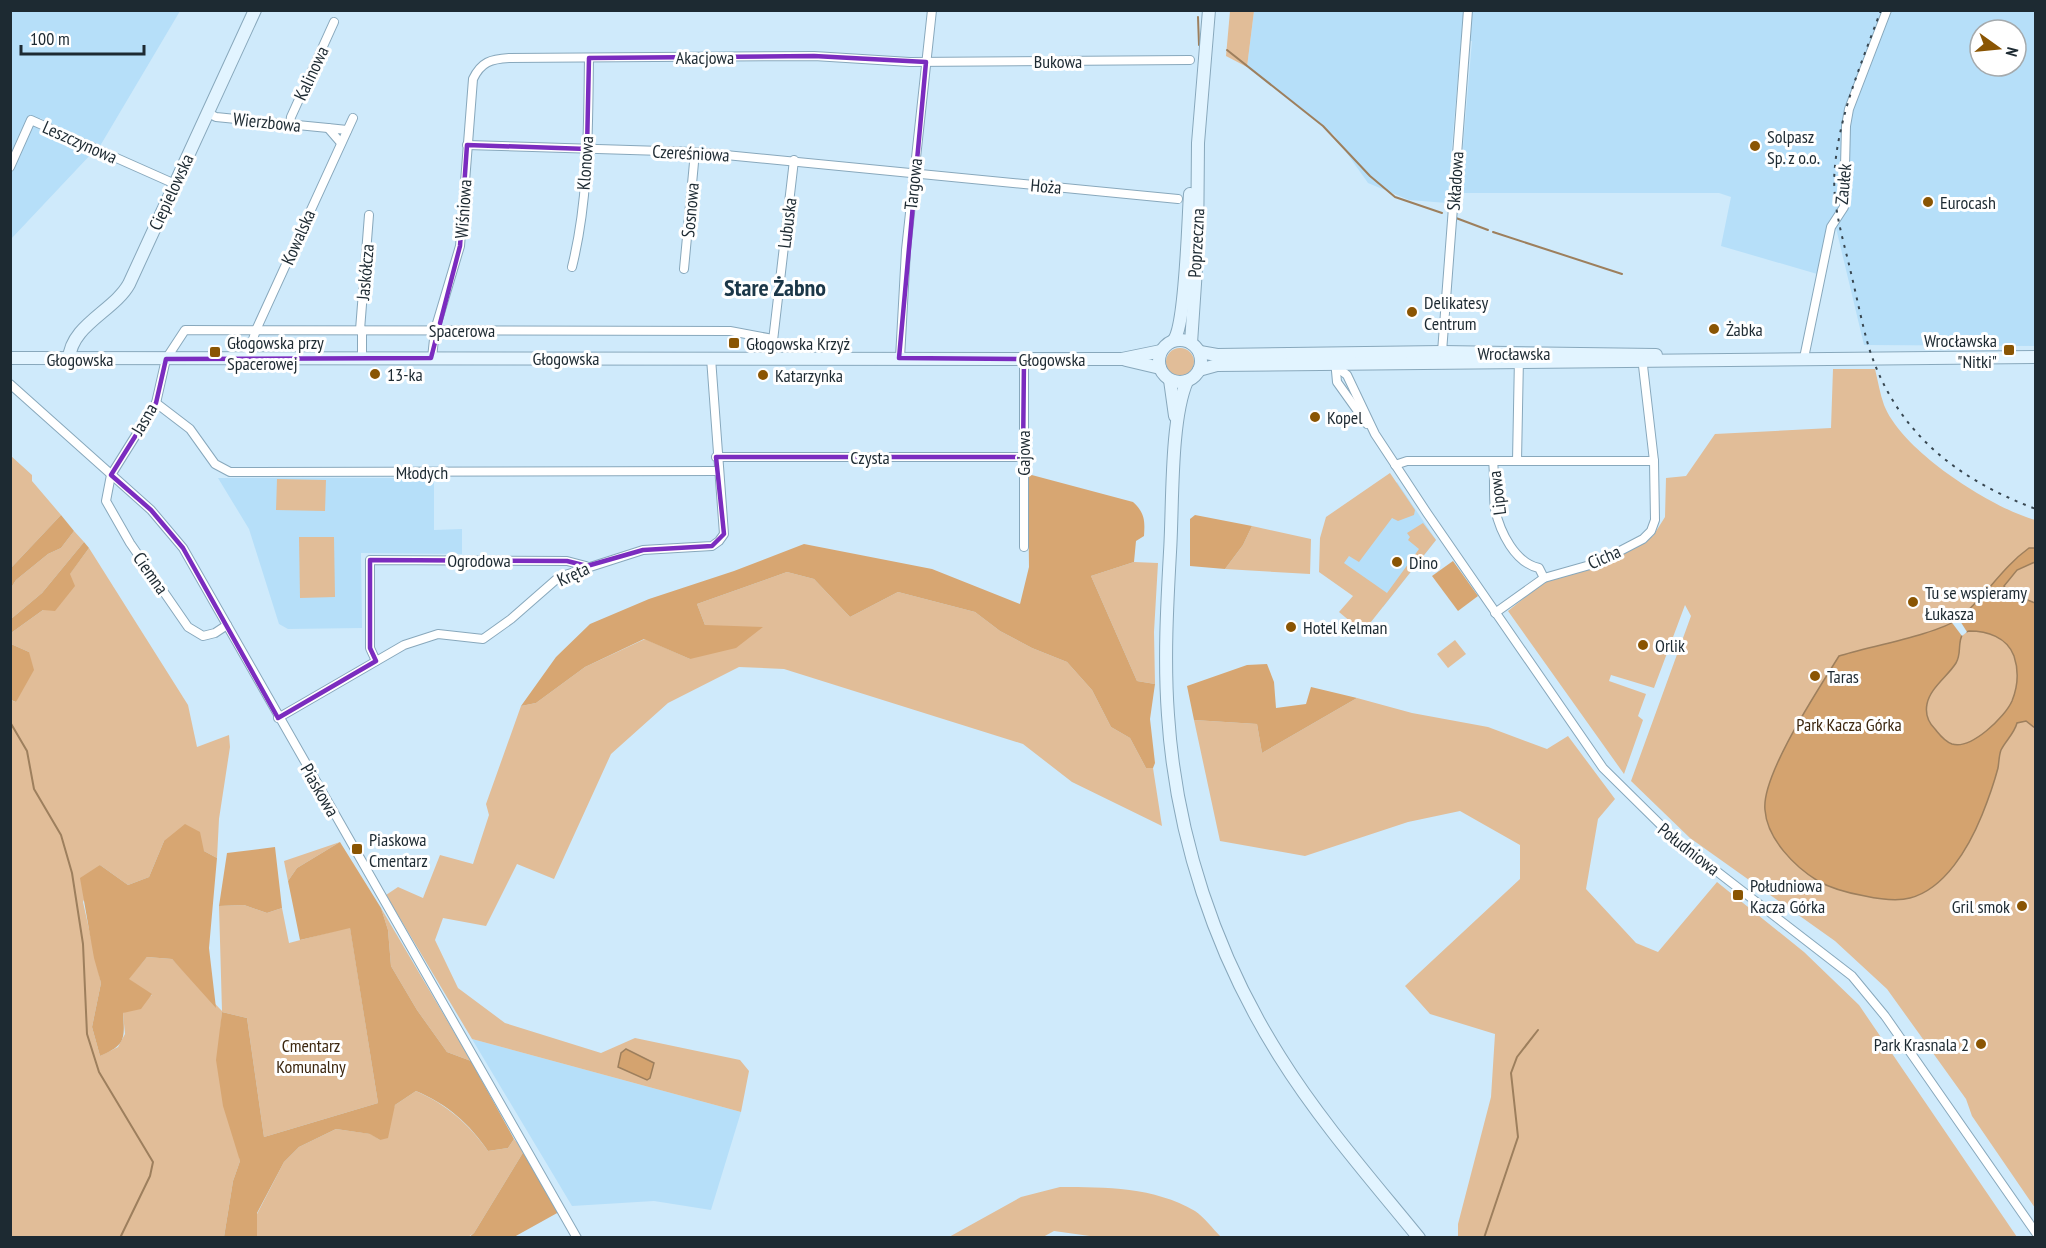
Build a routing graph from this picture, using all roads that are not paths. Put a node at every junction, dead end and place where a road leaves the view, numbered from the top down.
1 (255, 10) edge
2 (932, 10) edge
3 (1209, 10) edge
4 (1468, 10) edge
5 (1887, 10) edge
6 (334, 22) dead end
7 (589, 58) junction
8 (1190, 60) dead end
9 (485, 62) joint
10 (926, 62) junction
11 (208, 113) junction
12 (352, 118) dead end
13 (290, 124) junction
14 (328, 128) junction
15 (347, 130) junction
16 (341, 143) junction
17 (1198, 143) junction
18 (467, 145) junction
19 (587, 149) junction
20 (695, 152) junction
21 (794, 160) junction
22 (10, 167) edge
23 (914, 173) junction
24 (175, 184) junction
25 (1179, 199) dead end
26 (369, 215) dead end
27 (572, 267) dead end
28 (684, 269) dead end
29 (256, 330) junction
30 (361, 330) junction
31 (435, 330) junction
32 (773, 339) junction
33 (1174, 340) junction
34 (1195, 347) junction
35 (1161, 351) junction
36 (1442, 352) junction
37 (2036, 357) edge
38 (10, 358) edge
39 (248, 358) junction
40 (362, 358) junction
41 (432, 358) junction
42 (711, 358) junction
43 (771, 358) junction
44 (900, 358) junction
45 (1519, 358) junction
46 (1642, 358) junction
47 (1804, 358) junction
48 (69, 359) junction
49 (166, 359) junction
50 (1024, 359) junction
51 (1122, 359) junction
52 (1335, 360) junction
53 (1420, 364) junction
54 (1452, 364) junction
55 (1358, 365) junction
56 (1160, 368) junction
57 (1199, 370) junction
58 (1349, 378) junction
59 (1170, 380) junction
60 (1187, 381) junction
61 (10, 384) edge
62 (156, 403) junction
63 (1177, 426) junction
64 (1376, 434) junction
65 (716, 457) junction
66 (1023, 458) junction
67 (1493, 461) junction
68 (1517, 461) junction
69 (1654, 461) junction
70 (1395, 465) junction
71 (717, 471) junction
72 (111, 476) junction
73 (1024, 547) dead end
74 (587, 566) junction
75 (1544, 578) junction
76 (1495, 613) junction
77 (227, 625) junction
78 (376, 661) junction
79 (278, 718) junction
80 (2036, 1233) edge
81 (577, 1238) edge
82 (1419, 1238) edge

1 - 11 street, Ciepielowska
2 - 10 street, Targowa
3 - 17 street, Poprzeczna
4 - 36 street, Składowa
5 - 47 street, Zaułek
6 - 13 street, Kalinowa
7 - 9 street, Akacjowa
7 - 10 street, Akacjowa
7 - 19 street, Klonowa
8 - 10 street, Bukowa
9 - 18 street, Wiśniowa
10 - 23 street, Targowa
11 - 13 street, Wierzbowa
11 - 24 street, Ciepielowska
12 - 15 street, Kowalska
13 - 14 street, Wierzbowa
14 - 15 street, Wierzbowa
14 - 16 street
15 - 16 street, Kowalska
16 - 29 street, Kowalska
17 - 33 street, Poprzeczna
17 - 34 street, Poprzeczna
18 - 19 street, Czereśniowa
18 - 31 street, Wiśniowa
19 - 20 street, Czereśniowa
19 - 27 street, Klonowa
20 - 21 street, Czereśniowa
20 - 28 street, Sosnowa
21 - 23 street, Czereśniowa
21 - 32 street, Lubuska
22 - 24 street, Leszczynowa
23 - 25 street, Hoża
23 - 44 street, Targowa
24 - 48 street, Ciepielowska
26 - 30 street, Jaskółcza
29 - 30 street, Spacerowa
29 - 39 street, Kowalska
29 - 49 street, Spacerowa
30 - 31 street, Spacerowa
30 - 40 street, Jaskółcza
31 - 32 street, Spacerowa
31 - 41 street, Wiśniowa
32 - 43 street, Lubuska
33 - 34 street
33 - 35 street
34 - 52 street
34 - 57 street
35 - 51 street, Głogowska
35 - 56 street
36 - 45 street, Wrocławska
36 - 52 street, Wrocławska
36 - 53 street
36 - 54 street
37 - 47 street, Wrocławska
38 - 48 street, Głogowska
39 - 40 street, Głogowska
39 - 49 street, Głogowska
40 - 41 street, Głogowska
41 - 42 street, Głogowska
42 - 43 street, Głogowska
42 - 65 street, Kręta
43 - 44 street, Głogowska
44 - 50 street, Głogowska
45 - 46 street, Wrocławska
45 - 54 street, Wrocławska
45 - 68 street, Lipowa
46 - 47 street, Wrocławska
46 - 69 street, Cicha
48 - 49 street, Głogowska
49 - 62 street, Jasna
50 - 51 street, Głogowska
50 - 66 street, Gajowa
51 - 56 street, Głogowska
52 - 55 street, Wrocławska
52 - 57 street
52 - 58 street, Południowa
52 - 64 street, Południowa
53 - 54 street, Wrocławska
53 - 55 street, Wrocławska
55 - 58 street
56 - 59 street
57 - 60 street
58 - 64 street, Południowa
59 - 60 street
59 - 63 street
60 - 63 street
61 - 72 street, Piaskowa
62 - 71 street, Młodych
62 - 72 street, Jasna
63 - 82 street
64 - 70 street, Południowa
65 - 66 street, Czysta
65 - 71 street, Kręta
66 - 73 street, Gajowa
67 - 68 street, Lipowa
67 - 70 street, Lipowa
67 - 75 street, Lipowa
68 - 69 street
69 - 75 street, Cicha
70 - 76 street, Południowa
71 - 74 street, Kręta
72 - 77 street, Piaskowa
72 - 77 street, Ciemna
74 - 78 street, Kręta
74 - 78 street, Ogrodowa
75 - 76 street, Cicha
76 - 80 street, Południowa
77 - 79 street, Piaskowa
78 - 79 street, Kręta
79 - 81 street, Piaskowa

